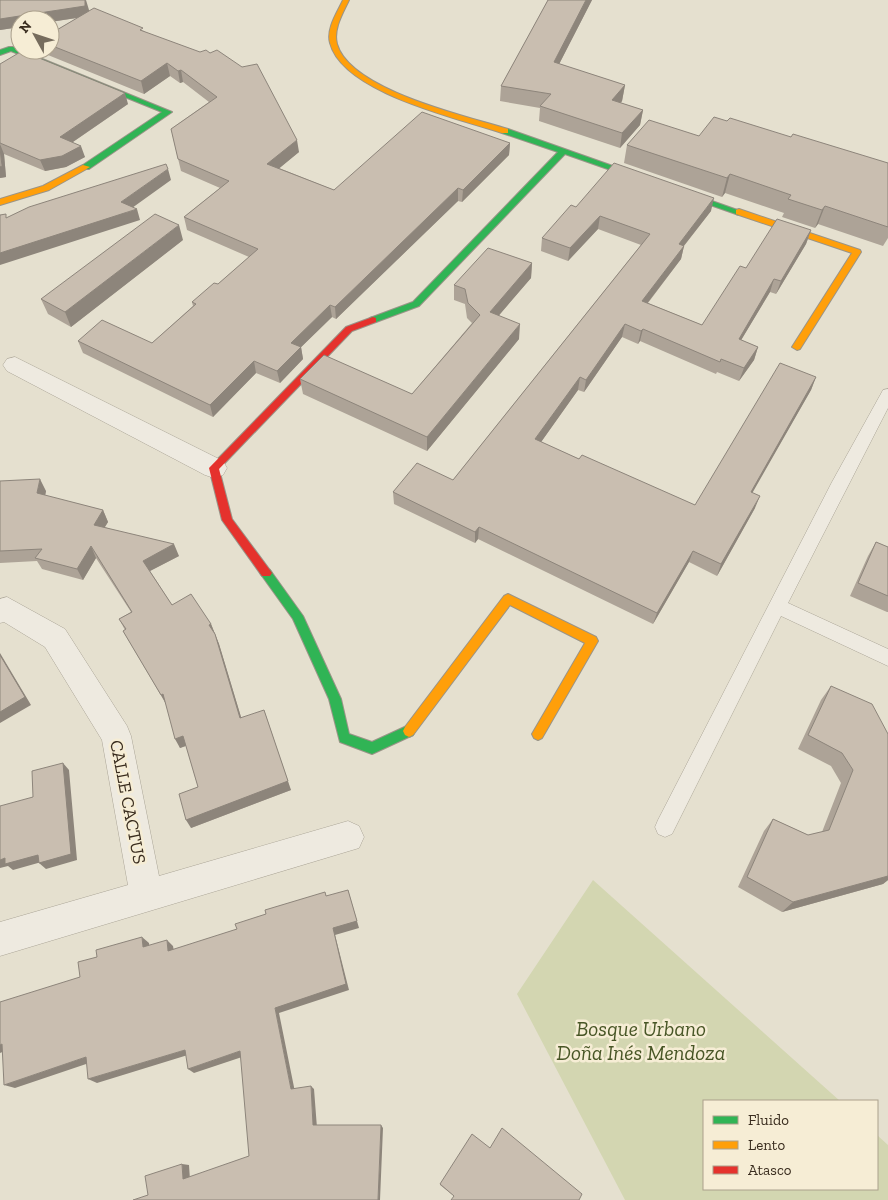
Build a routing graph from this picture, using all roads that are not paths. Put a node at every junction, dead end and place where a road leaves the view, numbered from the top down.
1 (346, 0) edge
2 (0, 53) edge
3 (563, 152) junction
4 (0, 202) edge
5 (797, 347) dead end
6 (16, 364) dead end
7 (888, 394) edge
8 (214, 468) junction
9 (777, 606) junction
10 (0, 611) edge
11 (888, 658) edge
12 (538, 734) dead end
13 (665, 827) dead end
14 (348, 837) dead end
15 (146, 895) junction
16 (0, 938) edge

1 - 3 street
2 - 4 street
3 - 5 street
3 - 8 street
6 - 8 street
7 - 9 lane
8 - 12 street
9 - 11 lane
9 - 13 lane
10 - 15 street, CALLE CACTUS
14 - 15 street
15 - 16 street

